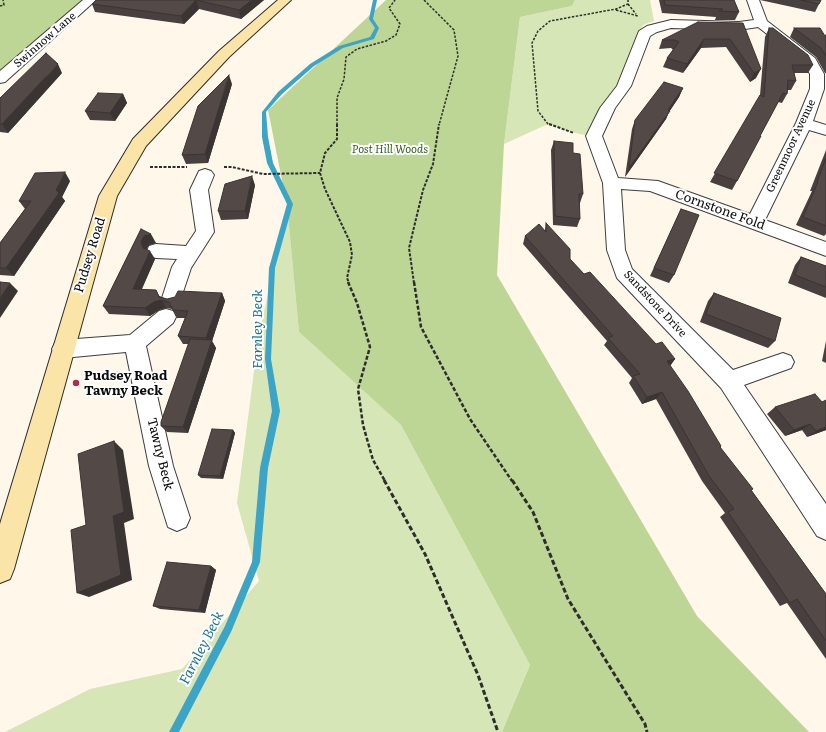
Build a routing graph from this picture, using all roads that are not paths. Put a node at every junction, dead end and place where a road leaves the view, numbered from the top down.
1 (90, 0) edge
2 (285, 0) edge
3 (753, 0) edge
4 (761, 23) junction
5 (826, 60) edge
6 (810, 61) junction
7 (0, 79) edge
8 (804, 123) junction
9 (826, 130) edge
10 (205, 175) dead end
11 (612, 183) junction
12 (755, 222) junction
13 (826, 249) edge
14 (156, 250) dead end
15 (192, 253) junction
16 (135, 343) junction
17 (63, 349) junction
18 (783, 362) dead end
19 (729, 381) junction
20 (177, 518) dead end
21 (826, 527) edge
22 (0, 569) edge

1 - 7 street, Swinnow Lane
2 - 17 main road, Pudsey Road
3 - 4 street
4 - 6 street
4 - 11 street, Sandstone Drive
5 - 6 street
6 - 8 street, Greenmoor Avenue
8 - 9 street
8 - 12 street, Greenmoor Avenue
10 - 15 street
11 - 12 street, Cornstone Fold
11 - 19 street, Sandstone Drive
12 - 13 street, Cornstone Fold
14 - 15 street
15 - 16 street
16 - 17 street
16 - 20 street, Tawny Beck
17 - 22 main road, Pudsey Road
18 - 19 street
19 - 21 street, Sandstone Drive

